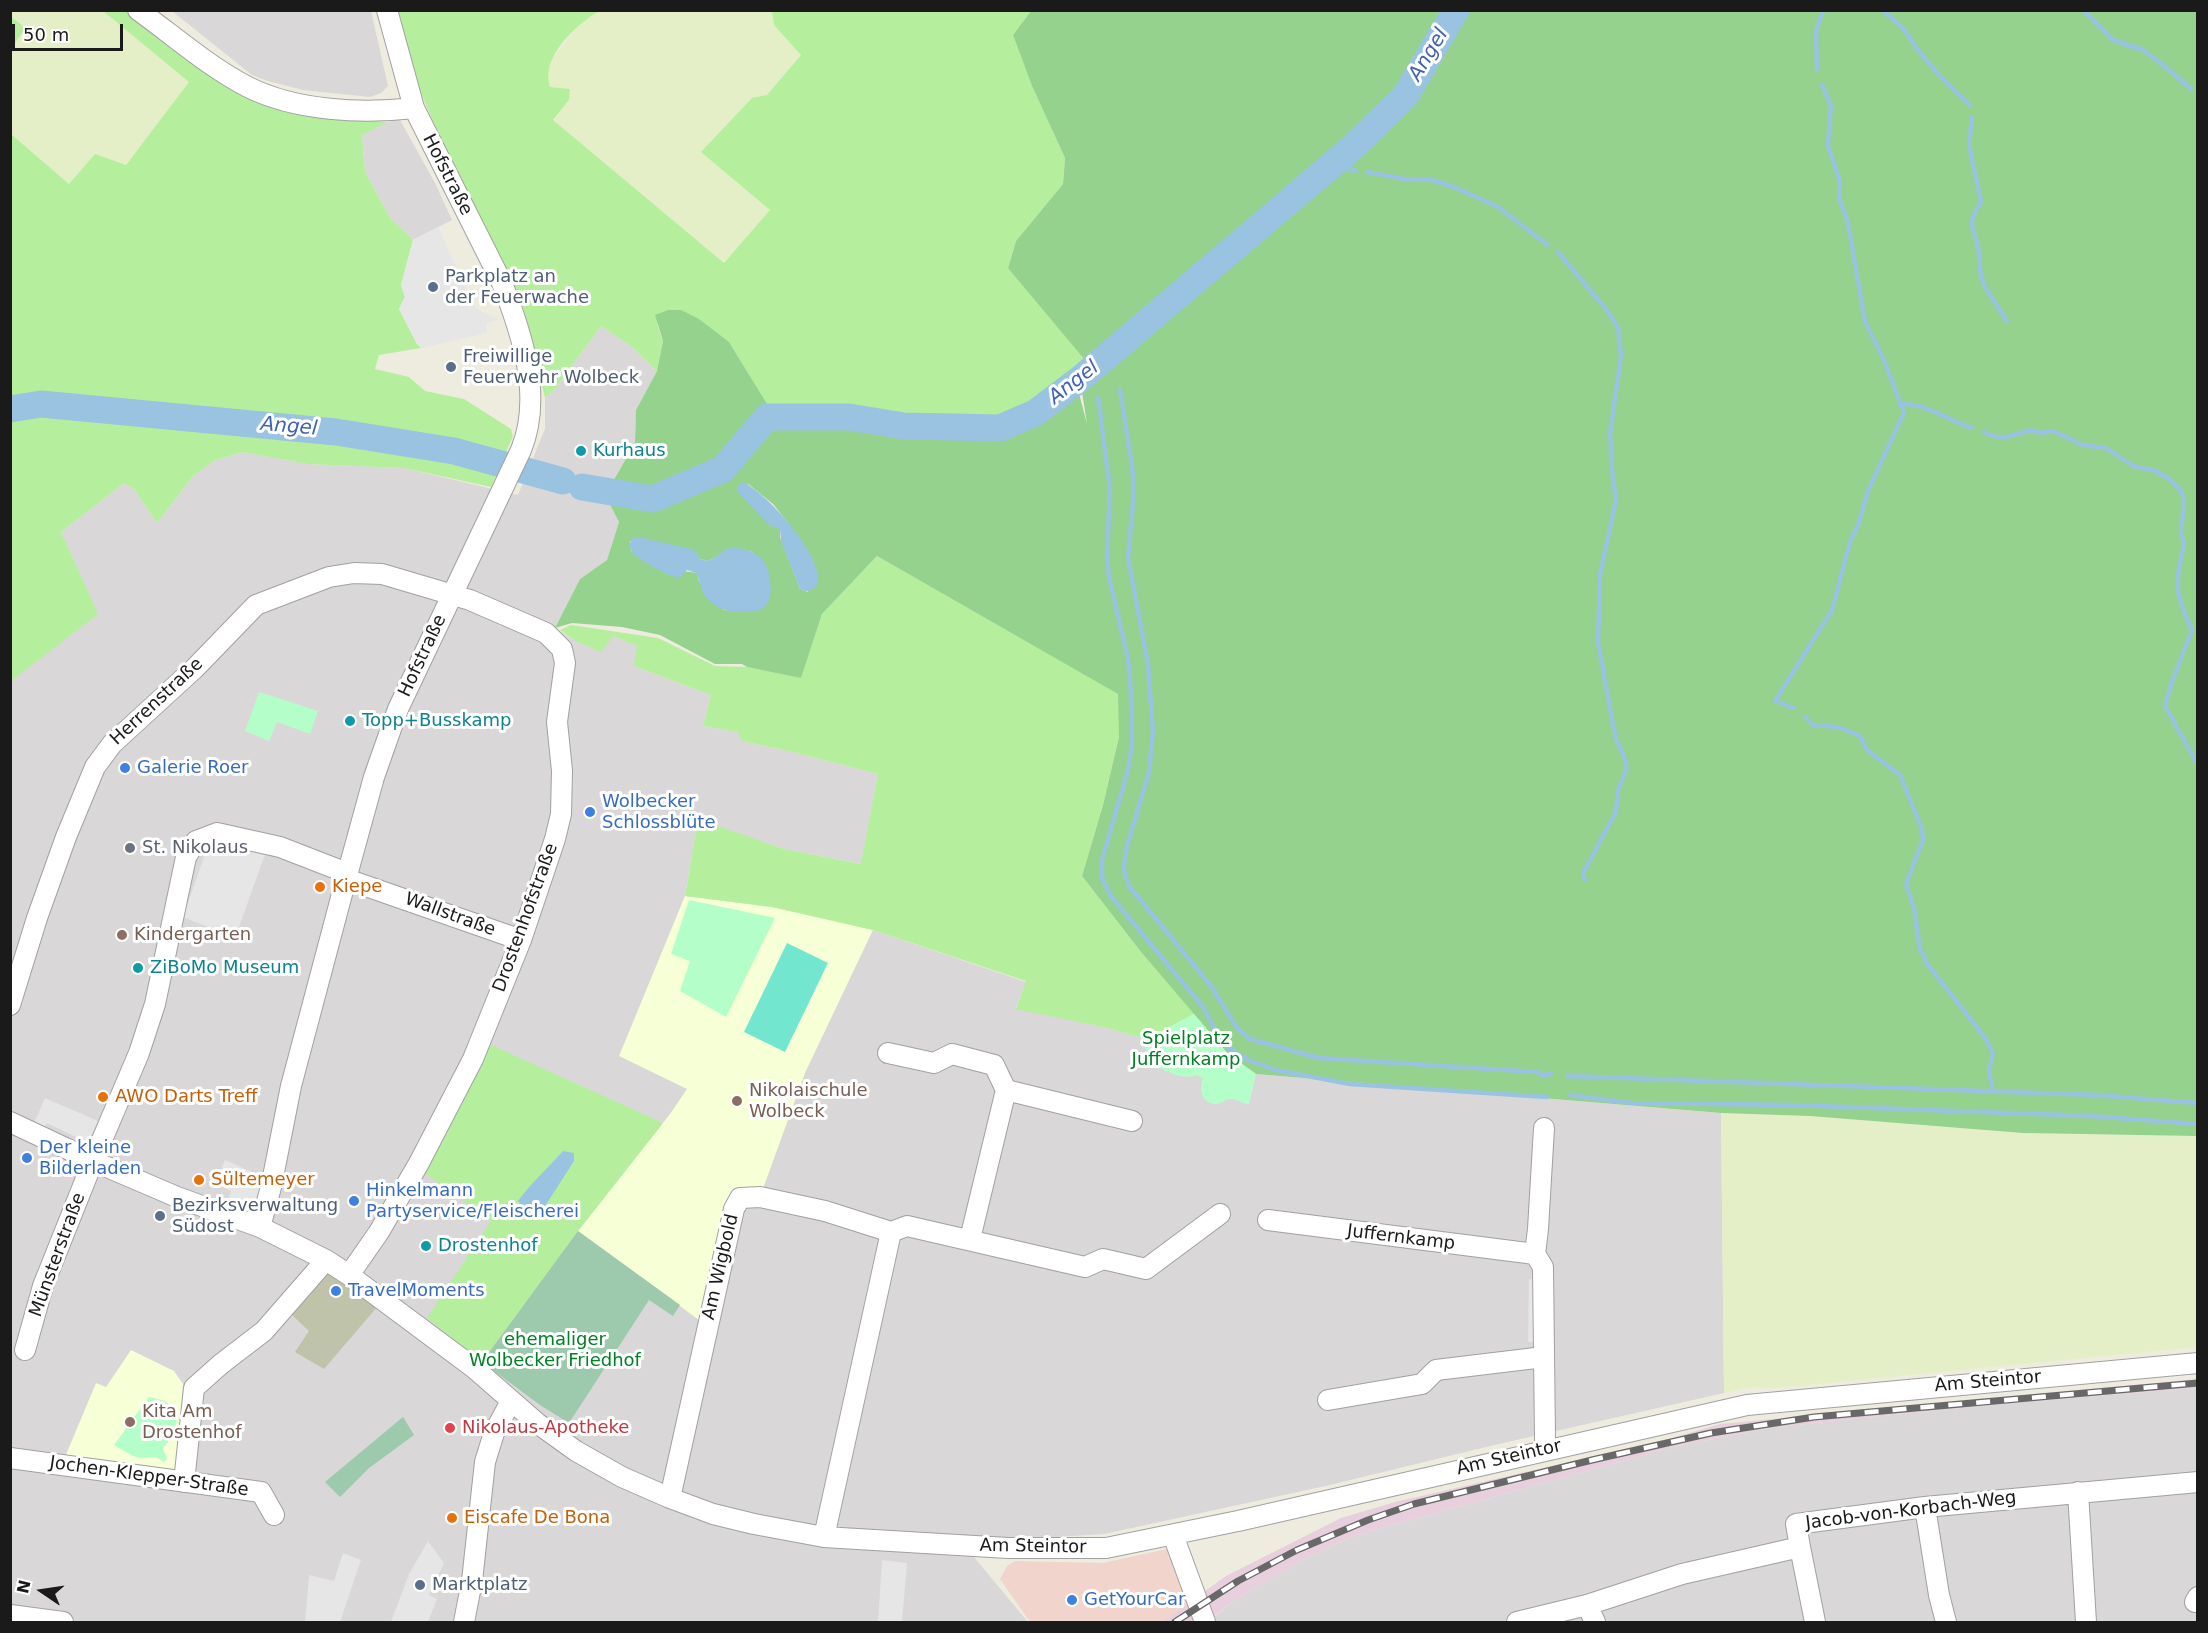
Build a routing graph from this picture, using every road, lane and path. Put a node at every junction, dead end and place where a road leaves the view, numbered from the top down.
1 (138, 10) edge
2 (387, 10) edge
3 (414, 108) junction
4 (451, 595) junction
5 (347, 876) junction
6 (520, 940) junction
7 (10, 1005) edge
8 (888, 1053) dead end
9 (1006, 1090) junction
10 (1132, 1121) dead end
11 (10, 1122) edge
12 (1544, 1128) dead end
13 (93, 1161) junction
14 (1220, 1214) dead end
15 (1268, 1220) dead end
16 (260, 1227) junction
17 (891, 1232) junction
18 (970, 1239) junction
19 (1535, 1254) junction
20 (326, 1260) junction
21 (349, 1275) junction
22 (25, 1350) dead end
23 (1544, 1357) junction
24 (2198, 1363) edge
25 (1328, 1400) dead end
26 (511, 1401) junction
27 (1547, 1449) junction
28 (10, 1458) edge
29 (184, 1482) junction
30 (2198, 1482) edge
31 (2078, 1492) junction
32 (670, 1498) junction
33 (1925, 1508) junction
34 (274, 1515) dead end
35 (1173, 1535) junction
36 (824, 1538) junction
37 (1800, 1547) junction
38 (1591, 1614) edge
39 (10, 1615) edge
40 (63, 1623) edge
41 (464, 1623) edge
42 (1205, 1623) edge
43 (1517, 1623) edge
44 (1815, 1623) edge
45 (1946, 1623) edge
46 (2086, 1623) edge

1 - 3 street
2 - 3 street, Hofstraße
3 - 4 street, Hofstraße
4 - 5 street, Hofstraße
4 - 6 street, Drostenhofstraße
4 - 7 street, Herrenstraße
5 - 6 street, Wallstraße
5 - 13 street, Wallstraße
5 - 16 street, Hofstraße
6 - 21 street, Drostenhofstraße
8 - 9 street
9 - 10 street
9 - 18 street
11 - 13 street
12 - 19 street
13 - 16 street
13 - 22 street, Münsterstraße
14 - 18 street, Am Wigbold
15 - 19 street, Juffernkamp
16 - 20 street, Am Steintor
17 - 18 street, Am Wigbold
17 - 32 street, Am Wigbold
17 - 36 street
19 - 23 street
20 - 21 street, Am Steintor
20 - 29 street
21 - 26 street, Am Steintor
23 - 25 street
23 - 27 street
24 - 27 street, Am Steintor
26 - 32 street, Am Steintor
26 - 41 street
27 - 35 street, Am Steintor
28 - 29 street, Jochen-Klepper-Straße
29 - 34 street, Jochen-Klepper-Straße
30 - 31 street, Jacob-von-Korbach-Weg
31 - 33 street, Jacob-von-Korbach-Weg
31 - 46 street
32 - 36 street, Am Steintor
33 - 37 street, Jacob-von-Korbach-Weg
33 - 45 street
35 - 36 street, Am Steintor
35 - 42 street
37 - 38 street, Jacob-von-Korbach-Weg
37 - 44 street
38 - 43 street, Jacob-von-Korbach-Weg
39 - 40 street

